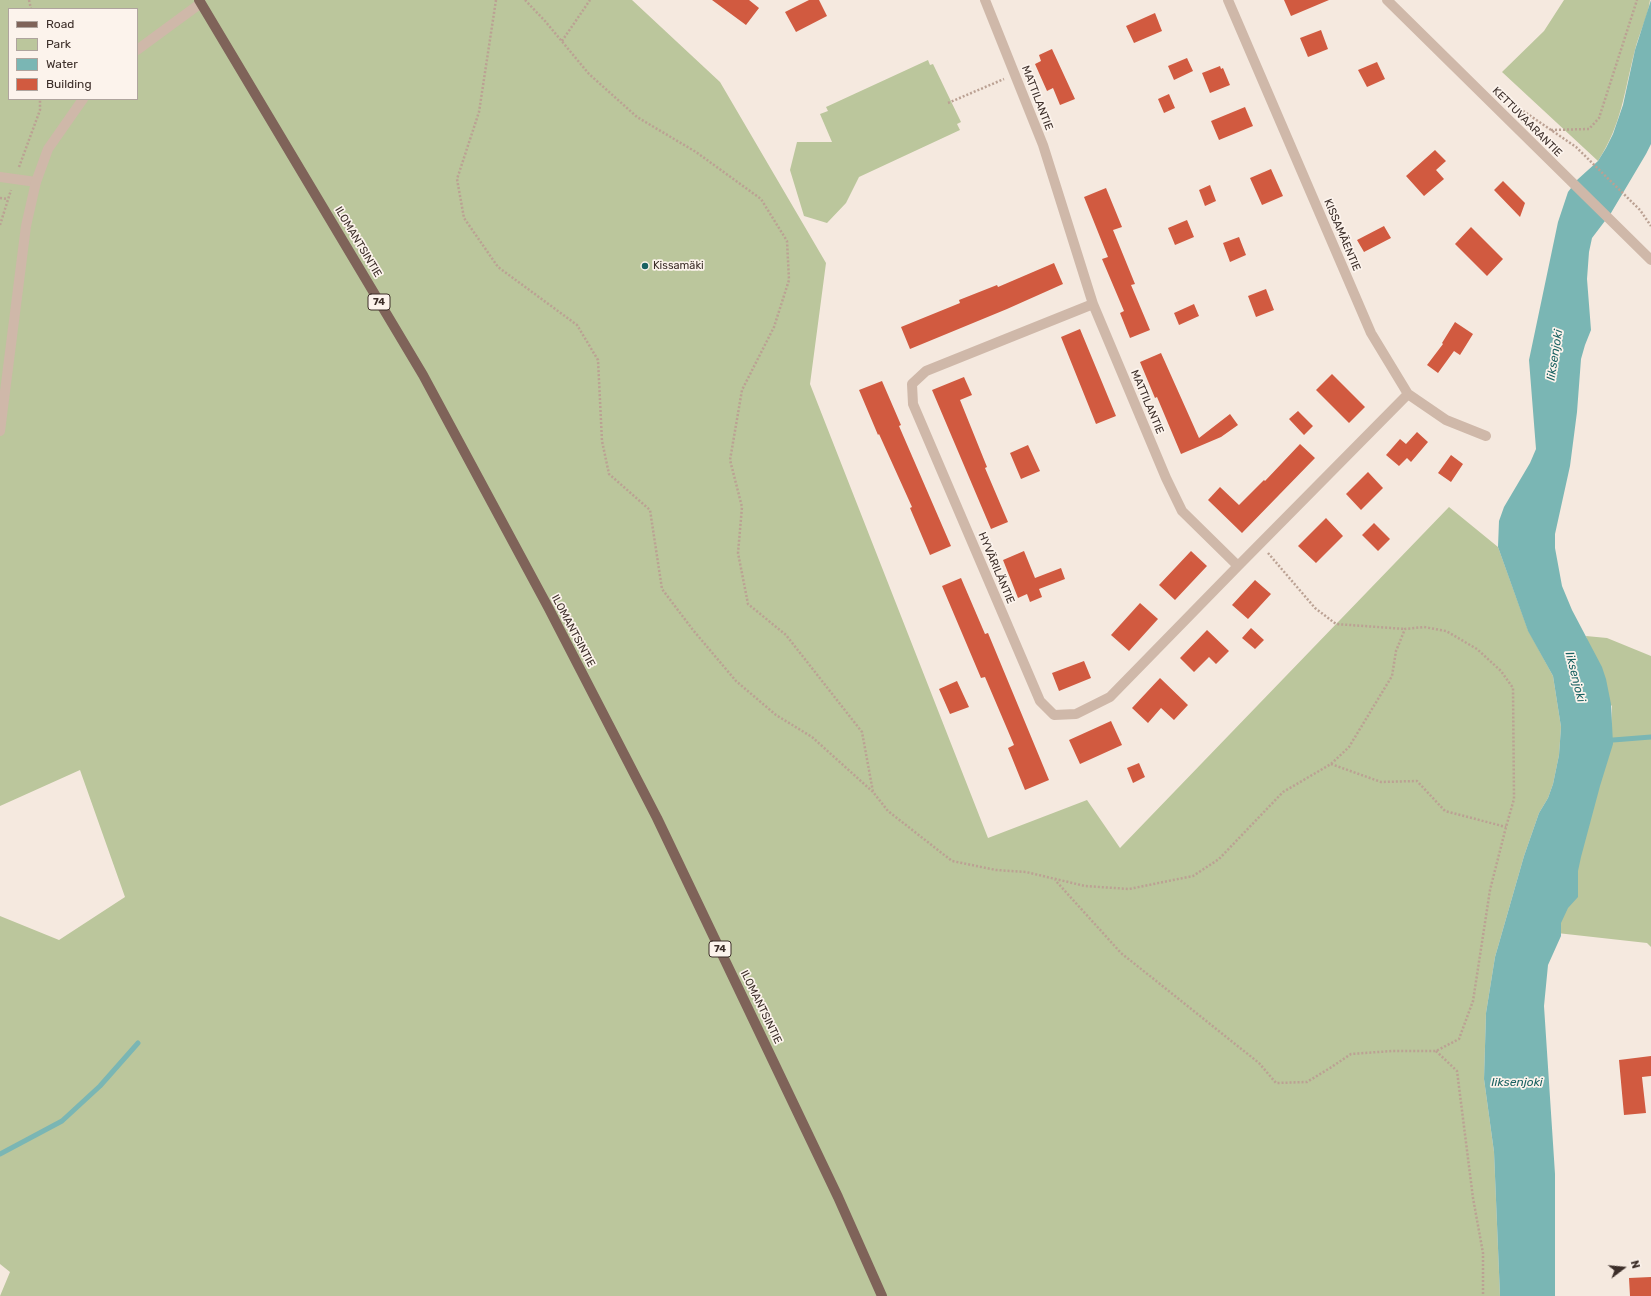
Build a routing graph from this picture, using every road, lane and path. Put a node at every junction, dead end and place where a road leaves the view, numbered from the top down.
1 (496, 0) edge
2 (525, 0) edge
3 (590, 0) edge
4 (985, 0) edge
5 (1228, 0) edge
6 (1387, 0) edge
7 (1637, 0) edge
8 (200, 1) edge
9 (562, 41) junction
10 (138, 49) edge
11 (1015, 74) junction
12 (40, 100) edge
13 (82, 100) edge
14 (1511, 102) dead end
15 (948, 103) dead end
16 (1551, 130) junction
17 (0, 177) edge
18 (14, 180) junction
19 (36, 182) junction
20 (0, 198) edge
21 (8, 200) junction
22 (0, 225) edge
23 (1651, 226) edge
24 (1651, 260) edge
25 (1093, 304) junction
26 (1408, 394) junction
27 (0, 431) edge
28 (1486, 436) dead end
29 (1260, 544) junction
30 (1238, 566) junction
31 (1405, 629) junction
32 (1331, 764) junction
33 (873, 792) junction
34 (1506, 827) junction
35 (1056, 880) junction
36 (1436, 1051) junction
37 (882, 1296) edge
38 (1483, 1296) edge

1 - 33 path
2 - 9 path
3 - 9 path
4 - 11 street, MATTILANTIE
5 - 26 street, KISSAMÄENTIE
6 - 24 street, KETTUVAARANTIE
7 - 16 path
8 - 10 street
8 - 37 main road, ILOMANTSINTIE / 74
9 - 33 path
11 - 15 path
11 - 25 street, MATTILANTIE
12 - 18 path
13 - 19 street
14 - 16 path
16 - 23 path
17 - 18 street
18 - 19 street
18 - 21 path
19 - 27 street
20 - 21 path
21 - 22 path
25 - 30 street, MATTILANTIE
25 - 30 street, HYVÄRILÄNTIE
26 - 28 street, KISSAMÄENTIE
26 - 29 street
29 - 30 street
29 - 31 path
31 - 32 path
31 - 34 path
32 - 34 path
32 - 35 path
33 - 35 path
34 - 36 path
35 - 36 path
36 - 38 path

